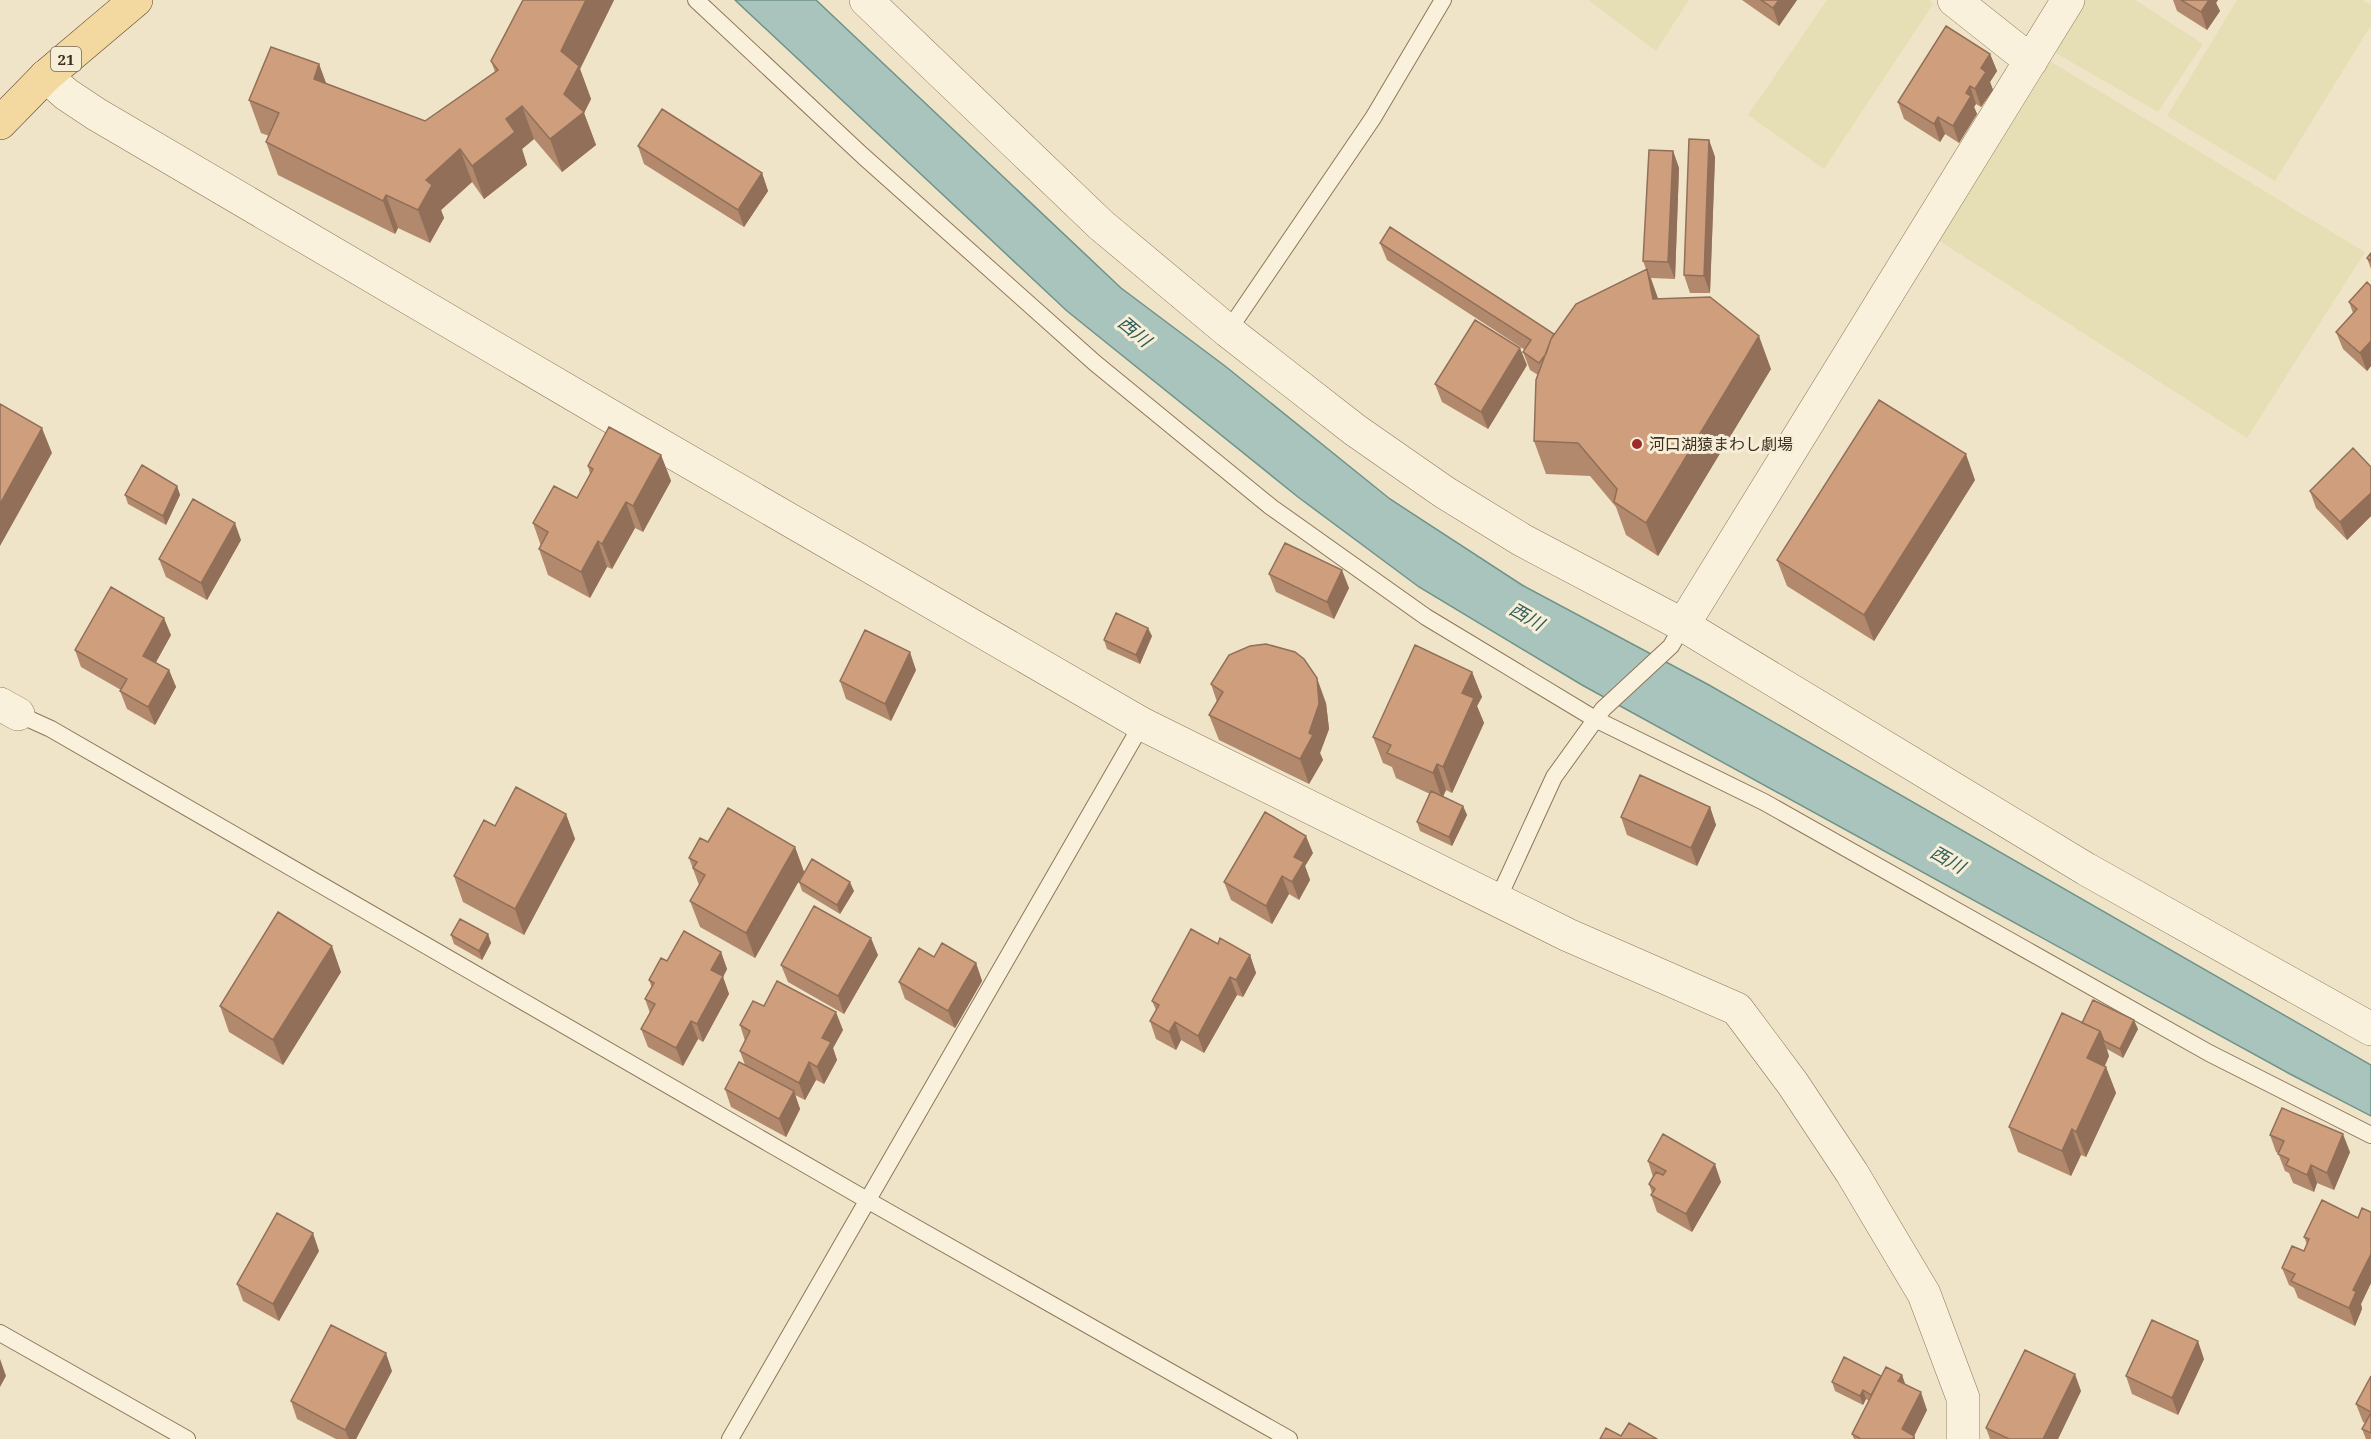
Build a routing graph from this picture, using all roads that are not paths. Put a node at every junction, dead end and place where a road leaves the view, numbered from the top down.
1 (136, 0) edge
2 (696, 0) edge
3 (866, 0) edge
4 (1443, 0) edge
5 (1954, 0) edge
6 (2068, 0) edge
7 (2031, 61) junction
8 (46, 76) junction
9 (0, 123) edge
10 (1228, 332) junction
11 (1677, 636) junction
12 (9, 709) edge
13 (1599, 714) junction
14 (1142, 724) junction
15 (1498, 899) junction
16 (2371, 1029) edge
17 (2371, 1136) edge
18 (867, 1200) junction
19 (0, 1332) edge
20 (187, 1439) edge
21 (730, 1439) edge
22 (1289, 1439) edge
23 (1963, 1439) edge

1 - 8 main road, 21
2 - 13 lane
3 - 10 street
4 - 10 lane
5 - 7 street
6 - 7 street
7 - 11 street
8 - 9 main road, 21
8 - 14 street
10 - 11 street
11 - 13 lane
11 - 16 street
12 - 18 lane
13 - 15 lane
13 - 17 lane
14 - 15 street
14 - 18 lane
15 - 23 street
18 - 21 lane
18 - 22 lane
19 - 20 lane

